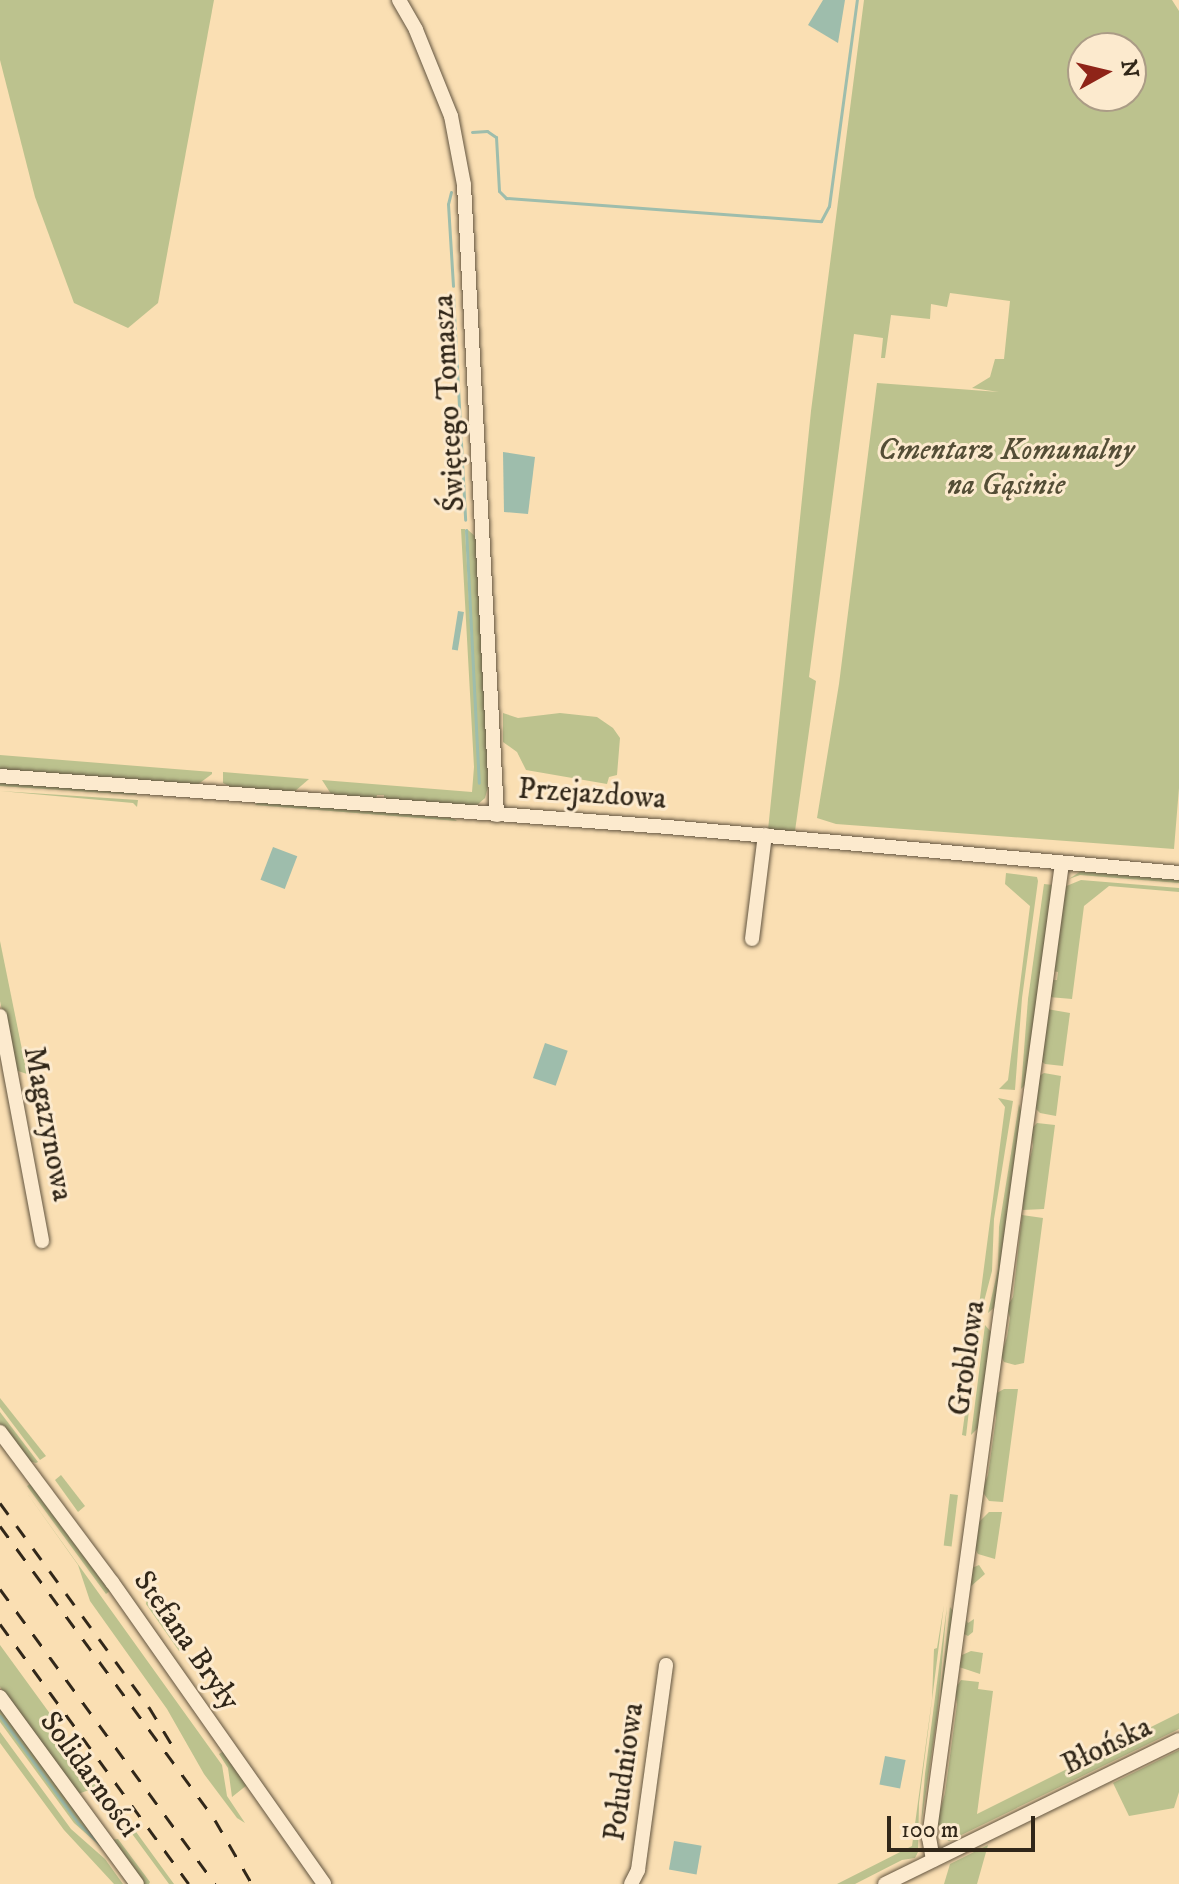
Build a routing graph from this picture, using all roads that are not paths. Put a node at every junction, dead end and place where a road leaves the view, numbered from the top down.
1 (399, 0) edge
2 (0, 776) edge
3 (497, 815) junction
4 (765, 835) junction
5 (1062, 863) junction
6 (1179, 873) edge
7 (752, 939) dead end
8 (0, 1016) edge
9 (42, 1241) dead end
10 (0, 1432) edge
11 (666, 1665) dead end
12 (0, 1697) edge
13 (1179, 1740) edge
14 (933, 1860) junction
15 (137, 1884) edge
16 (324, 1884) edge
17 (631, 1884) edge
18 (885, 1884) edge

1 - 3 street, Świętego Tomasza
2 - 3 street, Przejazdowa
3 - 4 street, Przejazdowa
4 - 5 street, Przejazdowa
4 - 7 street
5 - 6 street, Przejazdowa
5 - 14 street, Groblowa
8 - 9 street, Magazynowa
10 - 16 street, Stefana Bryły
11 - 17 street, Południowa
12 - 15 street, Solidarności
13 - 14 street, Błońska
14 - 18 street, Błońska

